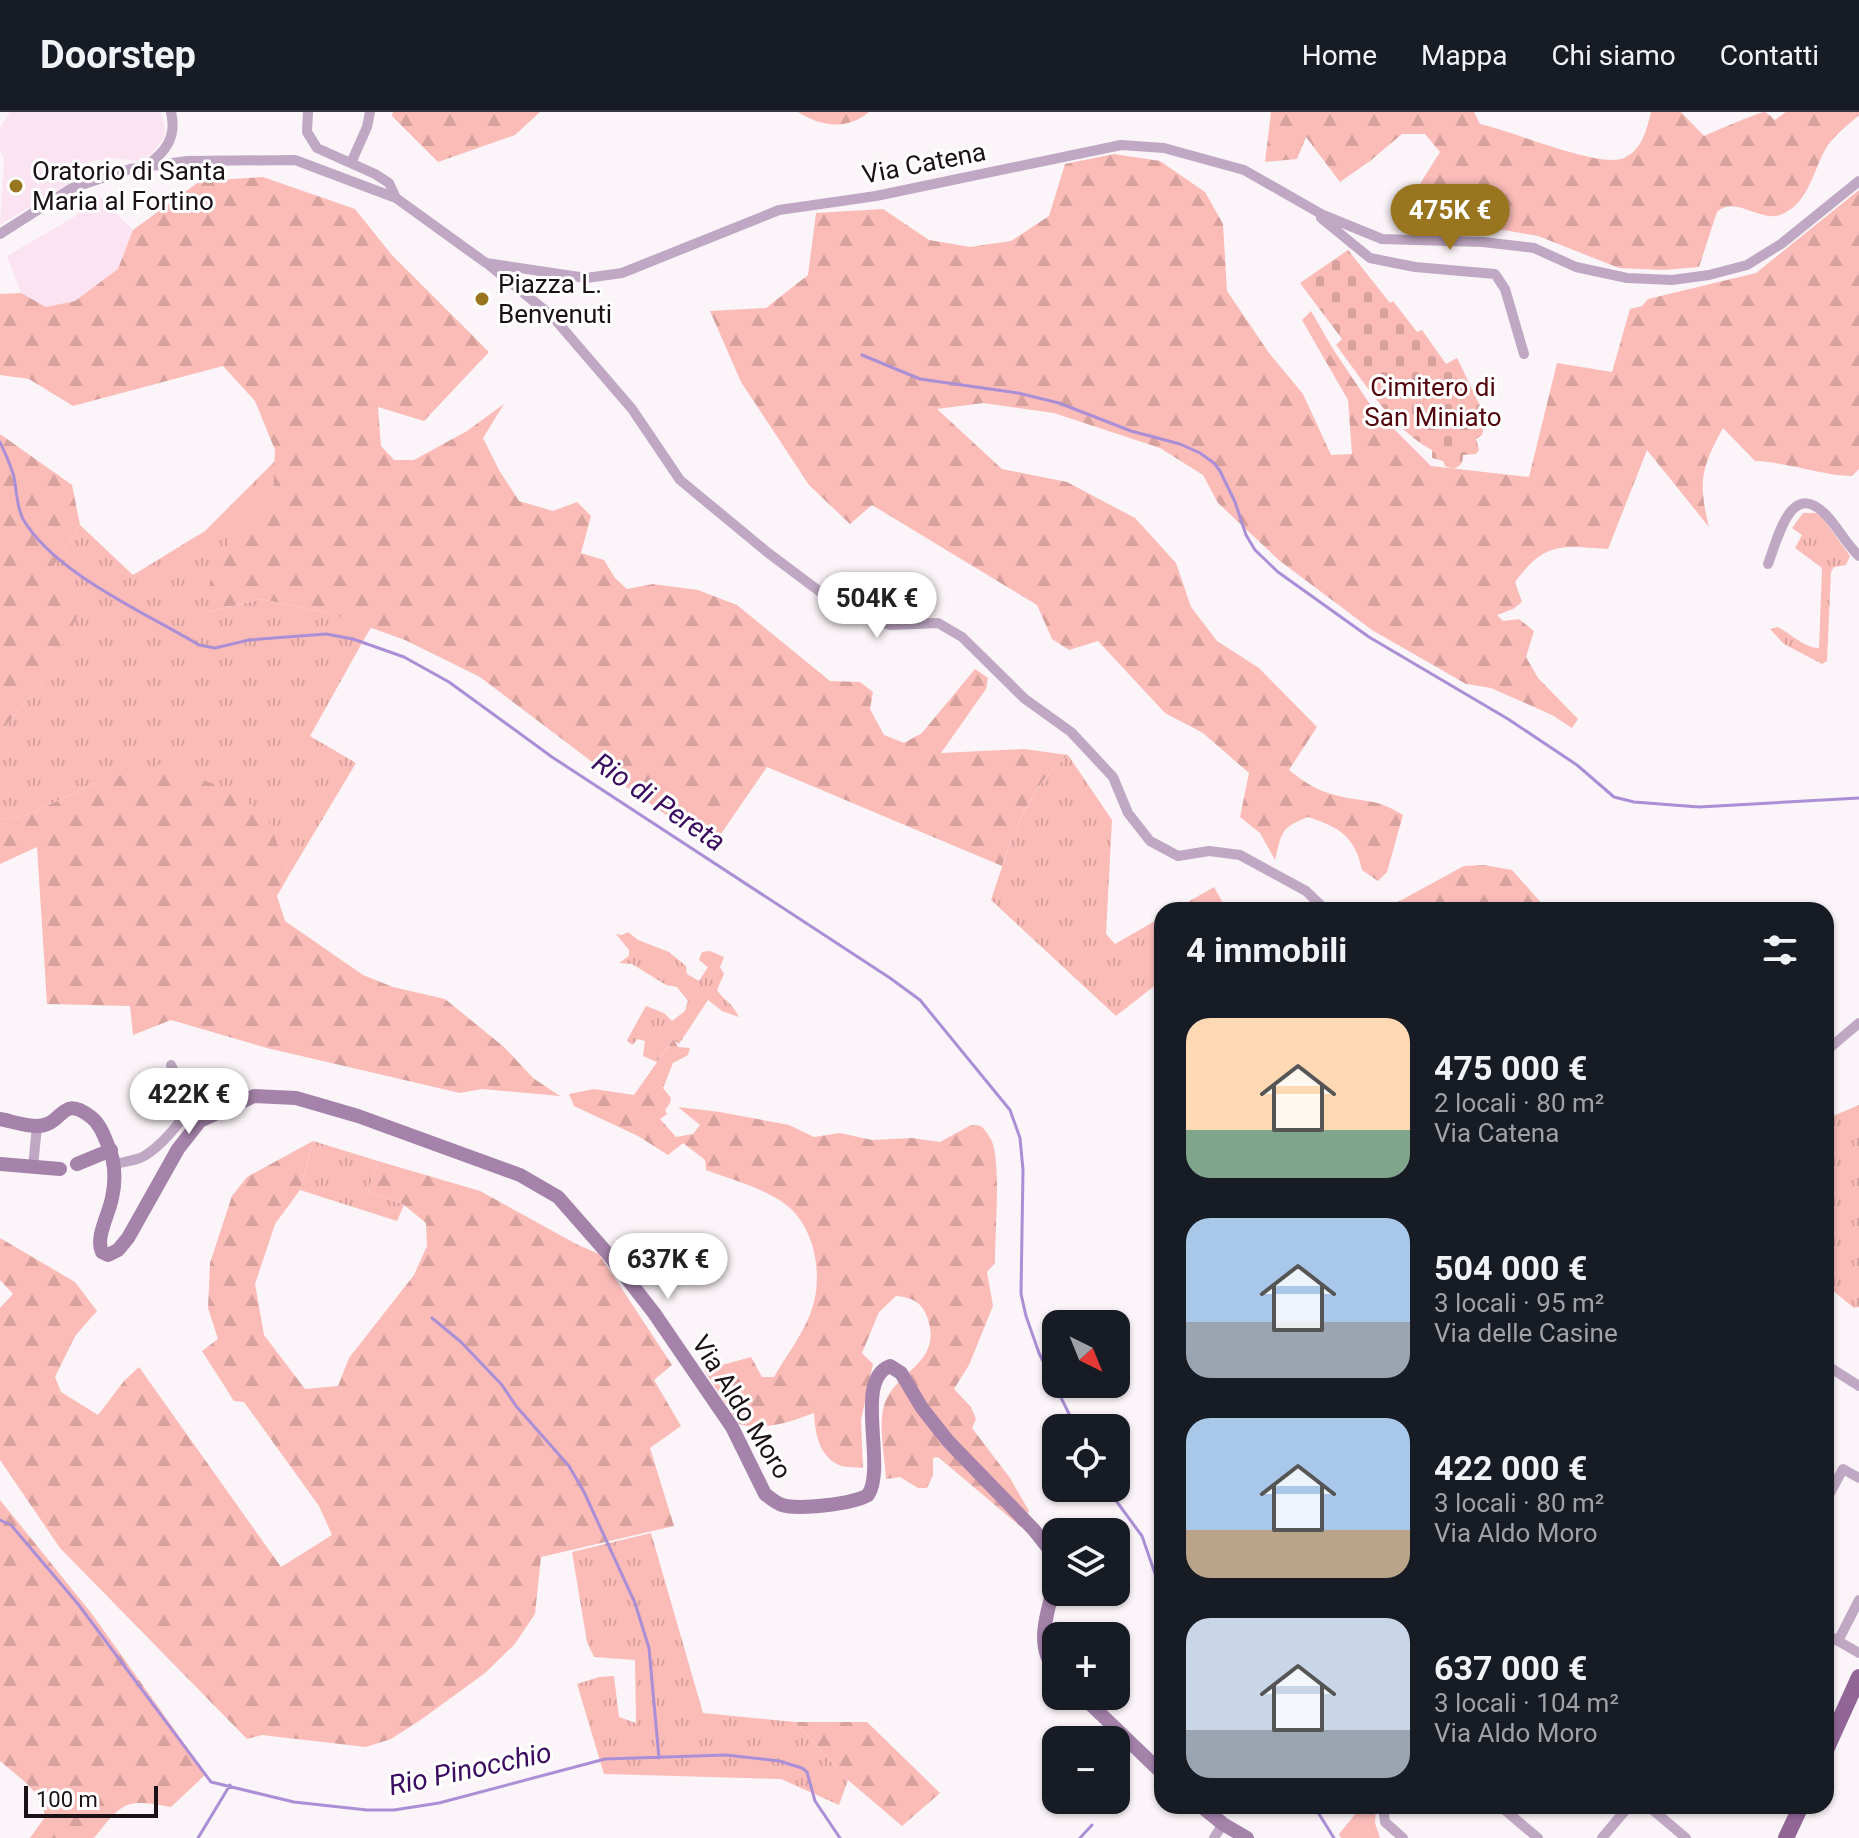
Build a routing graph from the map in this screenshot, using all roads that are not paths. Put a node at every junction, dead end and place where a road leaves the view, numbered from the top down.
1 (171, 112) edge
2 (308, 112) edge
3 (370, 112) edge
4 (351, 163) junction
5 (145, 167) junction
6 (1859, 181) edge
7 (396, 198) junction
8 (1305, 206) junction
9 (0, 234) edge
10 (486, 263) junction
11 (1524, 354) dead end
12 (1859, 556) edge
13 (1768, 564) dead end
14 (1318, 902) edge
15 (1859, 1023) edge
16 (1834, 1044) edge
17 (171, 1065) dead end
18 (0, 1119) edge
19 (37, 1126) junction
20 (113, 1157) junction
21 (0, 1164) edge
22 (77, 1164) dead end
23 (33, 1167) junction
24 (60, 1169) dead end
25 (1834, 1370) edge
26 (1859, 1386) edge
27 (1859, 1478) edge
28 (1834, 1485) edge
29 (1042, 1540) edge
30 (1859, 1600) edge
31 (1834, 1639) edge
32 (1838, 1641) junction
33 (1859, 1653) edge
34 (1859, 1677) edge
35 (1097, 1710) edge
36 (1834, 1732) edge
37 (1154, 1765) edge
38 (1211, 1814) edge
39 (1384, 1814) edge
40 (1510, 1814) edge
41 (1622, 1814) edge
42 (1658, 1814) edge
43 (1797, 1814) edge
44 (1223, 1824) junction
45 (1214, 1838) edge
46 (1247, 1838) edge
47 (1403, 1838) edge
48 (1538, 1838) edge
49 (1602, 1838) edge
50 (1686, 1838) edge
51 (1786, 1838) edge

1 - 5 street
2 - 4 street
3 - 4 street
4 - 7 street
5 - 7 street, Via Catena
5 - 9 street, Via Catena
6 - 8 street, Via Catena
7 - 10 street, Via Catena
8 - 10 street, Via Catena
8 - 11 street
10 - 14 street
12 - 13 street
15 - 16 street
17 - 20 street
18 - 19 main road
19 - 20 main road
19 - 23 street
20 - 22 main road
20 - 29 main road, Via Aldo Moro
21 - 23 main road
23 - 24 main road
25 - 26 street
27 - 28 street
30 - 32 street
31 - 32 street
32 - 33 street
34 - 36 main road
35 - 37 main road
38 - 44 main road
39 - 47 street
40 - 48 street
41 - 49 street
42 - 50 street
43 - 51 main road
44 - 45 street
44 - 46 main road

